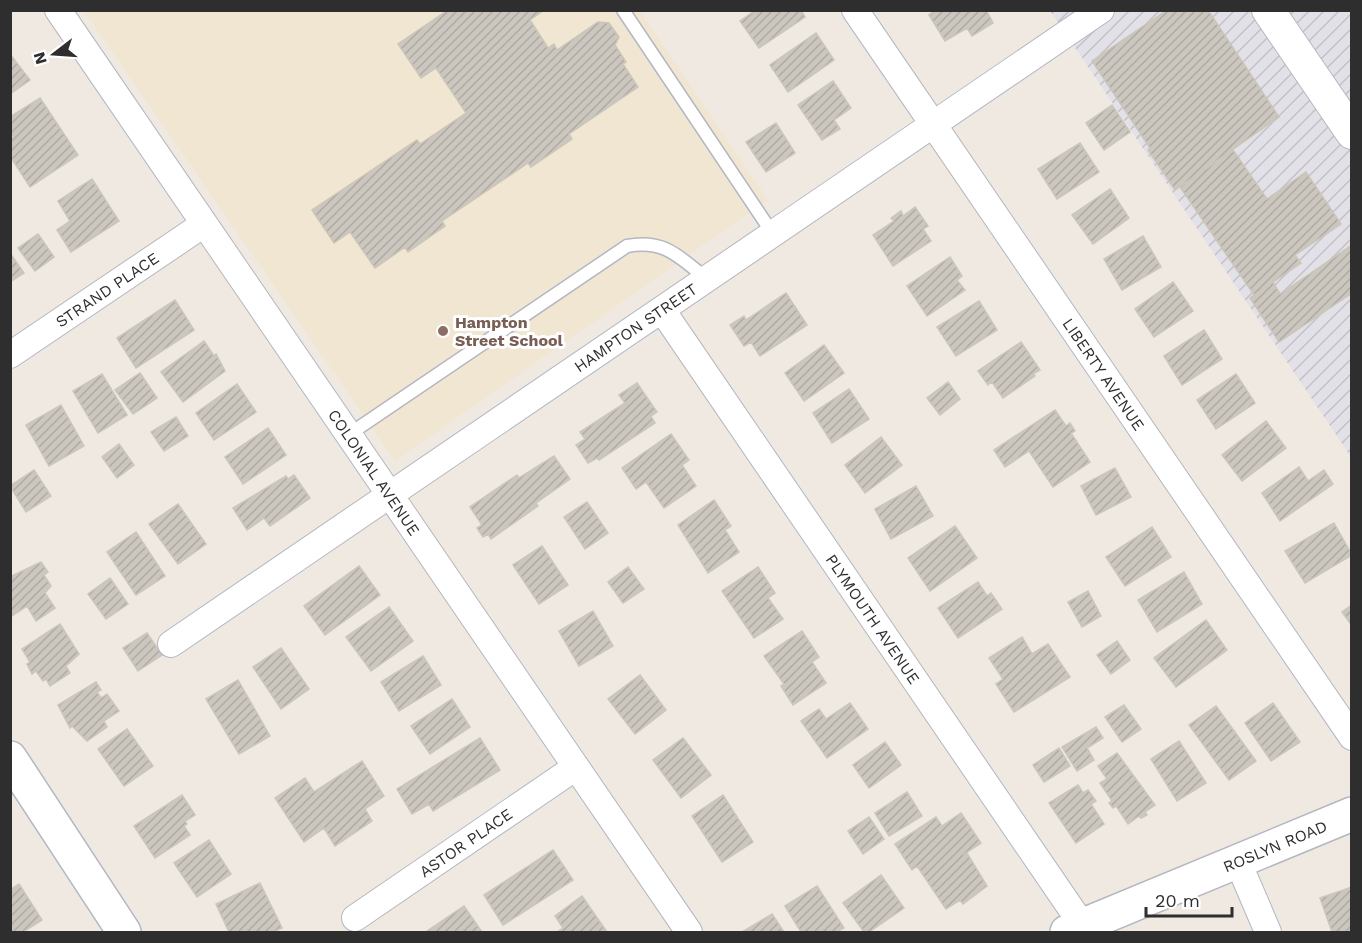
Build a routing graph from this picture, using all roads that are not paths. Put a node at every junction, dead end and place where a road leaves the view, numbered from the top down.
1 (58, 10) edge
2 (623, 10) edge
3 (855, 10) edge
4 (1101, 10) edge
5 (1273, 12) edge
6 (933, 125) junction
7 (1352, 133) edge
8 (204, 224) junction
9 (773, 234) junction
10 (707, 279) junction
11 (662, 310) junction
12 (10, 355) edge
13 (348, 435) junction
14 (390, 495) junction
15 (171, 644) dead end
16 (1352, 737) edge
17 (10, 758) edge
18 (576, 767) junction
19 (1352, 814) edge
20 (1238, 862) junction
21 (356, 918) dead end
22 (1075, 929) edge
23 (124, 933) edge
24 (689, 933) edge
25 (1268, 933) edge

1 - 8 street, COLONIAL AVENUE
2 - 9 lane
3 - 6 street, LIBERTY AVENUE
4 - 6 street, HAMPTON STREET
5 - 7 street
6 - 9 street, HAMPTON STREET
6 - 16 street, LIBERTY AVENUE
8 - 12 street, STRAND PLACE
8 - 13 street, COLONIAL AVENUE
9 - 10 street, HAMPTON STREET
10 - 11 street, HAMPTON STREET
10 - 13 lane
11 - 14 street, HAMPTON STREET
11 - 22 street, PLYMOUTH AVENUE
13 - 14 street, COLONIAL AVENUE
14 - 15 street, HAMPTON STREET
14 - 18 street, COLONIAL AVENUE
17 - 23 main road
18 - 21 street, ASTOR PLACE
18 - 24 street, COLONIAL AVENUE
19 - 20 main road, ROSLYN ROAD
20 - 22 main road, ROSLYN ROAD
20 - 25 street

